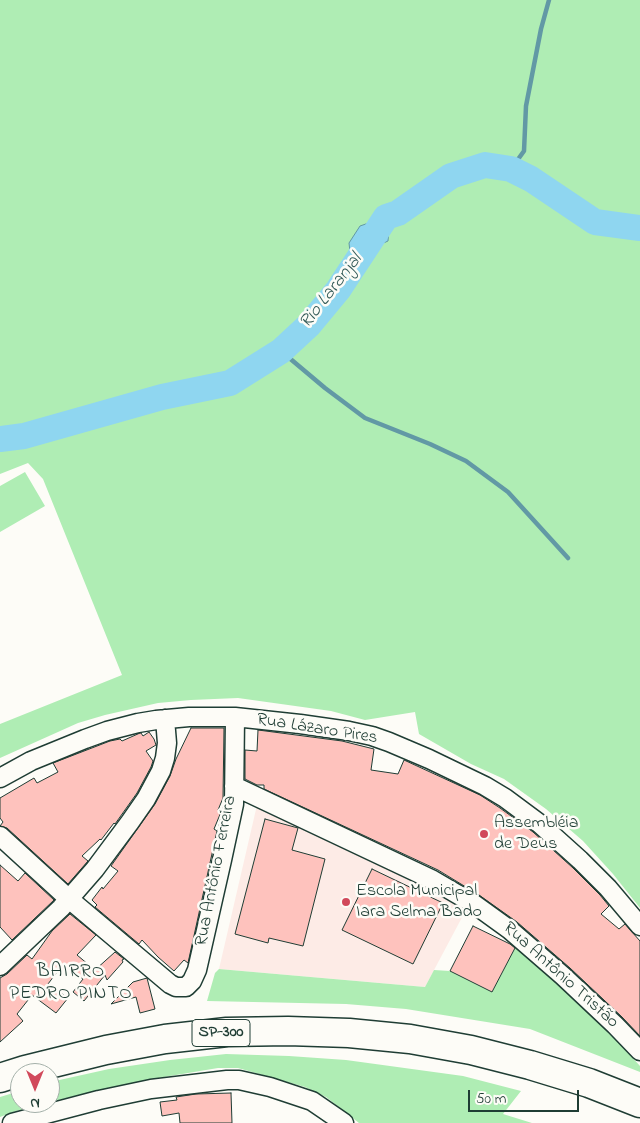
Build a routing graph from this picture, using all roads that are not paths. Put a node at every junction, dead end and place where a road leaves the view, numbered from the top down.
1 (235, 717) junction
2 (166, 719) junction
3 (0, 778) edge
4 (234, 786) junction
5 (0, 836) edge
6 (69, 899) junction
7 (640, 926) edge
8 (0, 966) edge
9 (640, 1051) edge
10 (0, 1078) edge
11 (640, 1103) edge
12 (12, 1123) edge
13 (344, 1123) edge

1 - 2 street, Rua Lázaro Pires
1 - 4 street, Rua Antônio Ferreira
1 - 7 street, Rua Lázaro Pires
2 - 3 street, Rua Lázaro Pires
2 - 6 street
4 - 6 street, Rua Antônio Ferreira
4 - 9 street, Rua Antônio Tristão
5 - 6 street
6 - 8 street
10 - 11 main road, SP-300
12 - 13 street

